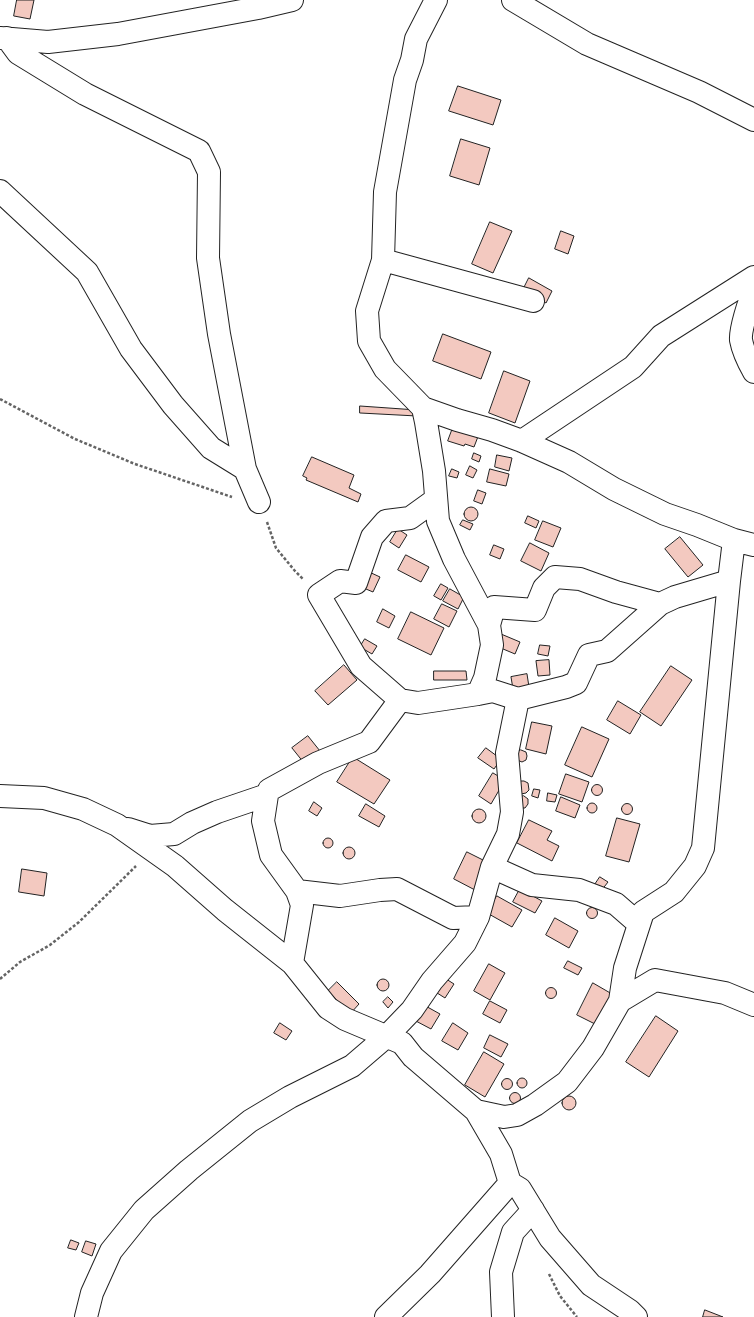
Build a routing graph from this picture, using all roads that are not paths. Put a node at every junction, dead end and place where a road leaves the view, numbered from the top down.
1 (292, 0) edge
2 (436, 0) edge
3 (513, 0) edge
4 (4, 38) edge
5 (754, 120) edge
6 (0, 191) edge
7 (383, 260) junction
8 (754, 277) edge
9 (754, 291) edge
10 (533, 301) dead end
11 (754, 372) edge
12 (422, 408) junction
13 (522, 441) junction
14 (245, 469) junction
15 (435, 500) junction
16 (259, 502) road end
17 (744, 543) edge
18 (729, 581) junction
19 (660, 604) junction
20 (489, 624) junction
21 (478, 694) junction
22 (518, 699) junction
23 (400, 700) junction
24 (267, 795) junction
25 (0, 796) edge
26 (117, 825) junction
27 (492, 867) junction
28 (297, 890) junction
29 (478, 917) junction
30 (639, 924) junction
31 (292, 963) junction
32 (620, 1001) junction
33 (754, 1005) edge
34 (388, 1036) junction
35 (476, 1111) junction
36 (510, 1183) junction
37 (533, 1210) junction
38 (86, 1317) edge
39 (386, 1317) edge
40 (502, 1317) edge
41 (636, 1317) edge

1 - 4 street
2 - 7 street
3 - 5 street
4 - 14 street
6 - 14 street
7 - 10 street
7 - 12 street
8 - 13 street
9 - 11 street
12 - 13 street
12 - 15 street
13 - 17 street
14 - 16 street
15 - 20 street
15 - 23 street
17 - 18 street
18 - 19 street
18 - 30 street
19 - 20 street
19 - 22 street
20 - 21 street
21 - 22 street
21 - 23 street
22 - 27 street
23 - 24 street
24 - 26 street
24 - 28 street
25 - 26 street
26 - 31 street
27 - 29 street
27 - 30 street
28 - 29 street
28 - 31 street
29 - 34 street
30 - 32 street
31 - 34 street
32 - 33 street
32 - 35 street
34 - 35 street
34 - 38 street
35 - 36 street
36 - 37 street
36 - 39 street
37 - 40 street
37 - 41 street

